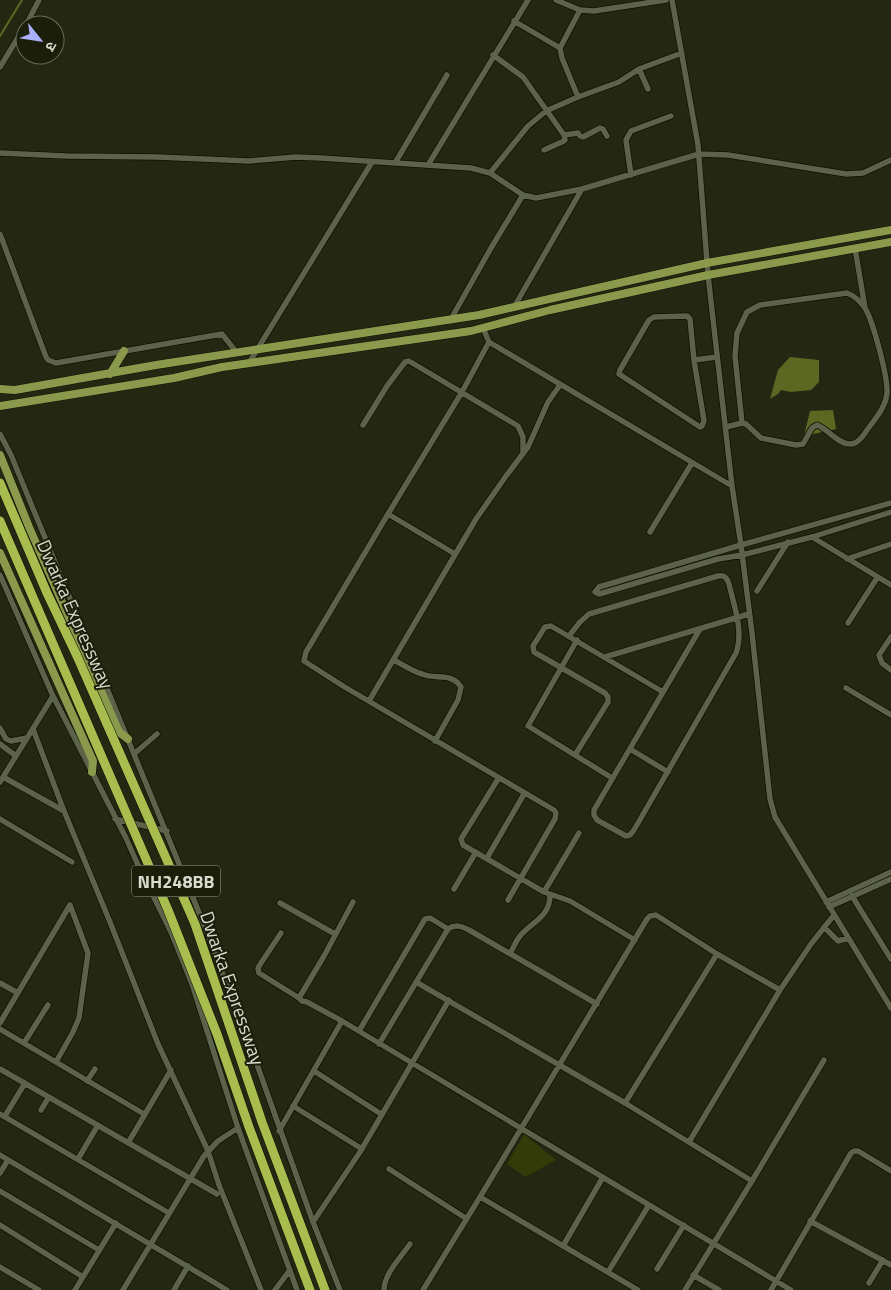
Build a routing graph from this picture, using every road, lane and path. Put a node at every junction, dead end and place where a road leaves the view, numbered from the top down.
1 (39, 0) edge
2 (528, 0) edge
3 (556, 0) edge
4 (666, 0) edge
5 (672, 0) edge
6 (580, 10) junction
7 (31, 15) edge
8 (514, 22) junction
9 (15, 42) edge
10 (560, 48) junction
11 (682, 53) junction
12 (493, 55) junction
13 (0, 67) edge
14 (639, 69) junction
15 (447, 75) dead end
16 (648, 89) dead end
17 (578, 97) junction
18 (546, 111) junction
19 (671, 116) dead end
20 (564, 135) junction
21 (607, 136) dead end
22 (544, 150) dead end
23 (0, 153) edge
24 (699, 154) junction
25 (891, 160) edge
26 (372, 162) junction
27 (395, 163) junction
28 (428, 166) junction
29 (490, 173) junction
30 (631, 174) junction
31 (582, 188) junction
32 (523, 195) junction
33 (891, 230) edge
34 (0, 234) edge
35 (891, 242) edge
36 (855, 248) junction
37 (707, 263) junction
38 (708, 275) junction
39 (514, 307) junction
40 (865, 309) junction
41 (451, 319) junction
42 (483, 328) junction
43 (489, 342) junction
44 (256, 350) junction
45 (124, 351) junction
46 (237, 353) junction
47 (718, 357) junction
48 (694, 360) junction
49 (249, 363) junction
50 (110, 374) junction
51 (560, 384) junction
52 (0, 389) edge
53 (462, 392) junction
54 (0, 406) edge
55 (742, 423) junction
56 (363, 425) dead end
57 (726, 427) junction
58 (0, 434) edge
59 (523, 454) junction
60 (0, 455) edge
61 (692, 463) junction
62 (0, 483) edge
63 (732, 486) junction
64 (891, 503) edge
65 (891, 512) edge
66 (388, 514) junction
67 (0, 521) edge
68 (650, 532) dead end
69 (812, 537) junction
70 (788, 542) junction
71 (891, 544) edge
72 (741, 545) junction
73 (0, 553) edge
74 (455, 554) junction
75 (742, 556) junction
76 (847, 559) junction
77 (0, 575) edge
78 (877, 578) junction
79 (891, 585) edge
80 (757, 591) dead end
81 (749, 614) junction
82 (737, 618) junction
83 (848, 623) dead end
84 (700, 628) junction
85 (569, 636) junction
86 (891, 637) edge
87 (577, 640) junction
88 (605, 657) junction
89 (394, 660) junction
90 (562, 668) junction
91 (891, 670) edge
92 (846, 688) dead end
93 (663, 692) junction
94 (53, 696) junction
95 (369, 701) junction
96 (891, 715) edge
97 (0, 728) edge
98 (33, 729) junction
99 (156, 734) dead end
100 (27, 738) junction
101 (128, 739) junction
102 (435, 741) junction
103 (11, 742) junction
104 (0, 744) edge
105 (6, 749) junction
106 (630, 749) junction
107 (134, 754) junction
108 (575, 755) junction
109 (16, 756) junction
110 (92, 772) junction
111 (668, 772) junction
112 (498, 778) junction
113 (612, 778) junction
114 (2, 780) edge
115 (524, 794) junction
116 (64, 811) junction
117 (115, 818) junction
118 (0, 819) edge
119 (166, 831) junction
120 (579, 832) dead end
121 (476, 852) junction
122 (487, 858) junction
123 (72, 862) dead end
124 (891, 872) edge
125 (521, 878) junction
126 (891, 880) edge
127 (454, 889) dead end
128 (547, 893) junction
129 (852, 896) junction
130 (508, 900) dead end
131 (353, 902) dead end
132 (280, 903) dead end
133 (827, 904) junction
134 (834, 915) junction
135 (824, 927) junction
136 (448, 928) junction
137 (281, 933) dead end
138 (335, 934) junction
139 (848, 938) junction
140 (635, 940) junction
141 (510, 954) junction
142 (717, 954) junction
143 (891, 959) edge
144 (416, 982) junction
145 (0, 983) edge
146 (780, 990) junction
147 (18, 993) junction
148 (300, 998) junction
149 (448, 1000) junction
150 (597, 1004) junction
151 (48, 1005) dead end
152 (891, 1008) edge
153 (342, 1022) junction
154 (0, 1023) edge
155 (0, 1029) edge
156 (359, 1032) junction
157 (24, 1043) junction
158 (379, 1044) junction
159 (824, 1060) dead end
160 (56, 1062) junction
161 (412, 1063) junction
162 (560, 1066) junction
163 (95, 1068) dead end
164 (0, 1069) edge
165 (171, 1070) junction
166 (314, 1071) junction
167 (87, 1081) junction
168 (24, 1083) junction
169 (49, 1097) junction
170 (625, 1103) junction
171 (293, 1106) junction
172 (41, 1110) dead end
173 (144, 1114) junction
174 (381, 1114) junction
175 (2, 1115) edge
176 (98, 1125) junction
177 (238, 1128) junction
178 (521, 1128) junction
179 (279, 1131) junction
180 (689, 1142) junction
181 (128, 1143) junction
182 (362, 1149) junction
183 (208, 1151) junction
184 (0, 1155) edge
185 (78, 1159) junction
186 (8, 1160) junction
187 (389, 1169) dead end
188 (891, 1171) edge
189 (0, 1173) edge
190 (603, 1177) junction
191 (190, 1178) junction
192 (752, 1181) junction
193 (0, 1191) edge
194 (217, 1194) dead end
195 (480, 1197) junction
196 (650, 1205) junction
197 (169, 1213) junction
198 (467, 1219) junction
199 (810, 1221) junction
200 (313, 1222) junction
201 (116, 1223) junction
202 (0, 1225) edge
203 (684, 1225) junction
204 (714, 1243) junction
205 (151, 1244) junction
206 (410, 1244) dead end
207 (563, 1246) junction
208 (99, 1250) junction
209 (883, 1260) junction
210 (891, 1265) edge
211 (188, 1266) junction
212 (0, 1267) edge
213 (657, 1269) dead end
214 (290, 1270) junction
215 (608, 1272) junction
216 (693, 1275) junction
217 (83, 1277) junction
218 (776, 1281) junction
219 (869, 1283) dead end
220 (219, 1288) edge
221 (39, 1290) edge
222 (75, 1290) edge
223 (123, 1290) edge
224 (174, 1290) edge
225 (227, 1290) edge
226 (262, 1290) edge
227 (275, 1290) edge
228 (297, 1290) edge
229 (310, 1290) edge
230 (325, 1290) edge
231 (340, 1290) edge
232 (384, 1290) edge
233 (423, 1290) edge
234 (638, 1290) edge
235 (685, 1290) edge
236 (719, 1290) edge
237 (770, 1290) edge
238 (791, 1290) edge

1 - 7 street
2 - 8 street
3 - 6 street
4 - 6 street
5 - 11 street
6 - 10 street
8 - 10 street
8 - 12 street
9 - 13 street
10 - 17 street
11 - 14 street
11 - 24 street
12 - 18 street
12 - 28 street
14 - 16 street
14 - 17 street
15 - 27 street
17 - 18 street
18 - 20 street
18 - 29 street
19 - 30 street
20 - 21 street
20 - 22 street
23 - 26 street
24 - 25 street
24 - 30 street
24 - 37 street
26 - 27 street
26 - 44 street
27 - 28 street
28 - 29 street
29 - 32 street
30 - 31 street
31 - 32 street
31 - 39 street
32 - 41 street
33 - 37 main road
34 - 45 street
35 - 36 main road
36 - 38 main road
36 - 40 street
37 - 38 street
37 - 39 main road
38 - 42 main road
38 - 47 street
39 - 41 main road
40 - 55 street
40 - 55 street
41 - 44 main road
42 - 43 street
42 - 49 main road
43 - 51 street
43 - 53 street
44 - 46 main road
44 - 49 street
45 - 46 street
45 - 50 main road
46 - 50 main road
47 - 48 street
47 - 57 street
48 - 48 street
49 - 54 main road
50 - 52 main road
51 - 59 street
51 - 61 street
53 - 56 street
53 - 59 street
53 - 66 street
55 - 57 street
57 - 63 street
58 - 101 street
59 - 74 street
60 - 101 main road
61 - 63 street
61 - 68 street
62 - 230 highway, Dwarka Expressway / NH248BB, bridge
63 - 72 street
64 - 72 street
65 - 69 street
66 - 74 street
66 - 95 street
67 - 229 highway, Dwarka Expressway / NH248BB, bridge
69 - 70 street
69 - 76 street
70 - 75 street
70 - 80 street
71 - 76 street
72 - 75 street
72 - 75 street
73 - 110 main road
74 - 89 street
75 - 81 street
76 - 78 street
77 - 94 street
78 - 79 street
78 - 83 street
81 - 82 street
81 - 133 street
82 - 84 street
82 - 85 street
82 - 111 street
84 - 88 street
84 - 93 street
85 - 87 street
85 - 90 street
86 - 91 street
87 - 88 street
87 - 90 street
88 - 93 street
89 - 95 street
89 - 102 street
90 - 108 street
90 - 108 street
92 - 96 street
93 - 106 street
94 - 98 street
94 - 110 street
95 - 102 street
97 - 103 street
98 - 100 street
98 - 116 street
99 - 107 street
100 - 103 street
100 - 109 street
101 - 107 street
102 - 112 street
103 - 105 street
104 - 105 street
105 - 109 street
106 - 111 street
106 - 113 street
107 - 119 street
108 - 113 street
109 - 114 street
110 - 117 street
111 - 113 street
112 - 115 street
112 - 121 street
114 - 116 street
115 - 122 street
115 - 125 street
116 - 165 street
117 - 119 street
117 - 177 street
118 - 123 street
119 - 179 street
120 - 128 street
121 - 122 street
121 - 127 street
122 - 125 street
124 - 133 street
125 - 128 street
125 - 130 street
126 - 129 street
128 - 140 street
128 - 141 street
129 - 133 street
129 - 143 street
131 - 138 street
132 - 138 street
133 - 134 street
134 - 135 street
134 - 139 street
135 - 139 street
135 - 146 street
136 - 141 street
136 - 144 street
136 - 156 street
137 - 148 street
138 - 148 street
139 - 152 street
140 - 142 street
140 - 150 street
141 - 150 street
142 - 146 street
142 - 170 street
144 - 149 street
144 - 158 street
145 - 147 street
146 - 180 street
147 - 154 street
147 - 160 street
148 - 153 street
149 - 161 street
149 - 162 street
150 - 162 street
151 - 157 street
153 - 156 street
153 - 166 street
155 - 157 street
156 - 158 street
157 - 160 street
158 - 161 street
159 - 192 street
160 - 167 street
161 - 174 street
161 - 178 street
162 - 170 street
162 - 178 street
163 - 167 street
164 - 168 street
165 - 173 street
165 - 183 street
166 - 171 street
166 - 174 street
167 - 173 street
168 - 169 street
168 - 175 street
169 - 172 street
169 - 176 street
170 - 180 street
171 - 179 street
171 - 182 street
173 - 181 street
174 - 182 street
175 - 185 street
176 - 181 street
176 - 185 street
177 - 183 street
177 - 214 street
178 - 190 street
178 - 195 street
179 - 200 street
180 - 192 street
181 - 191 street
182 - 200 street
183 - 191 street
183 - 226 street
184 - 186 street
185 - 197 street
186 - 189 street
186 - 201 street
187 - 198 street
188 - 199 street
190 - 196 street
190 - 207 street
191 - 194 street
191 - 197 street
192 - 204 street
193 - 208 street
195 - 198 street
195 - 207 street
196 - 203 street
196 - 215 street
197 - 205 street
198 - 233 street
199 - 209 street
199 - 218 street
200 - 231 street
201 - 205 street
201 - 208 street
202 - 217 street
203 - 204 street
203 - 213 street
204 - 216 street
204 - 218 street
205 - 211 street
205 - 223 street
206 - 232 street
207 - 215 street
208 - 217 street
209 - 210 street
209 - 219 street
211 - 220 street
211 - 224 street
212 - 221 street
214 - 227 street
214 - 228 street
215 - 234 street
216 - 235 street
216 - 236 street
217 - 222 street
218 - 237 street
218 - 238 street
220 - 225 street

